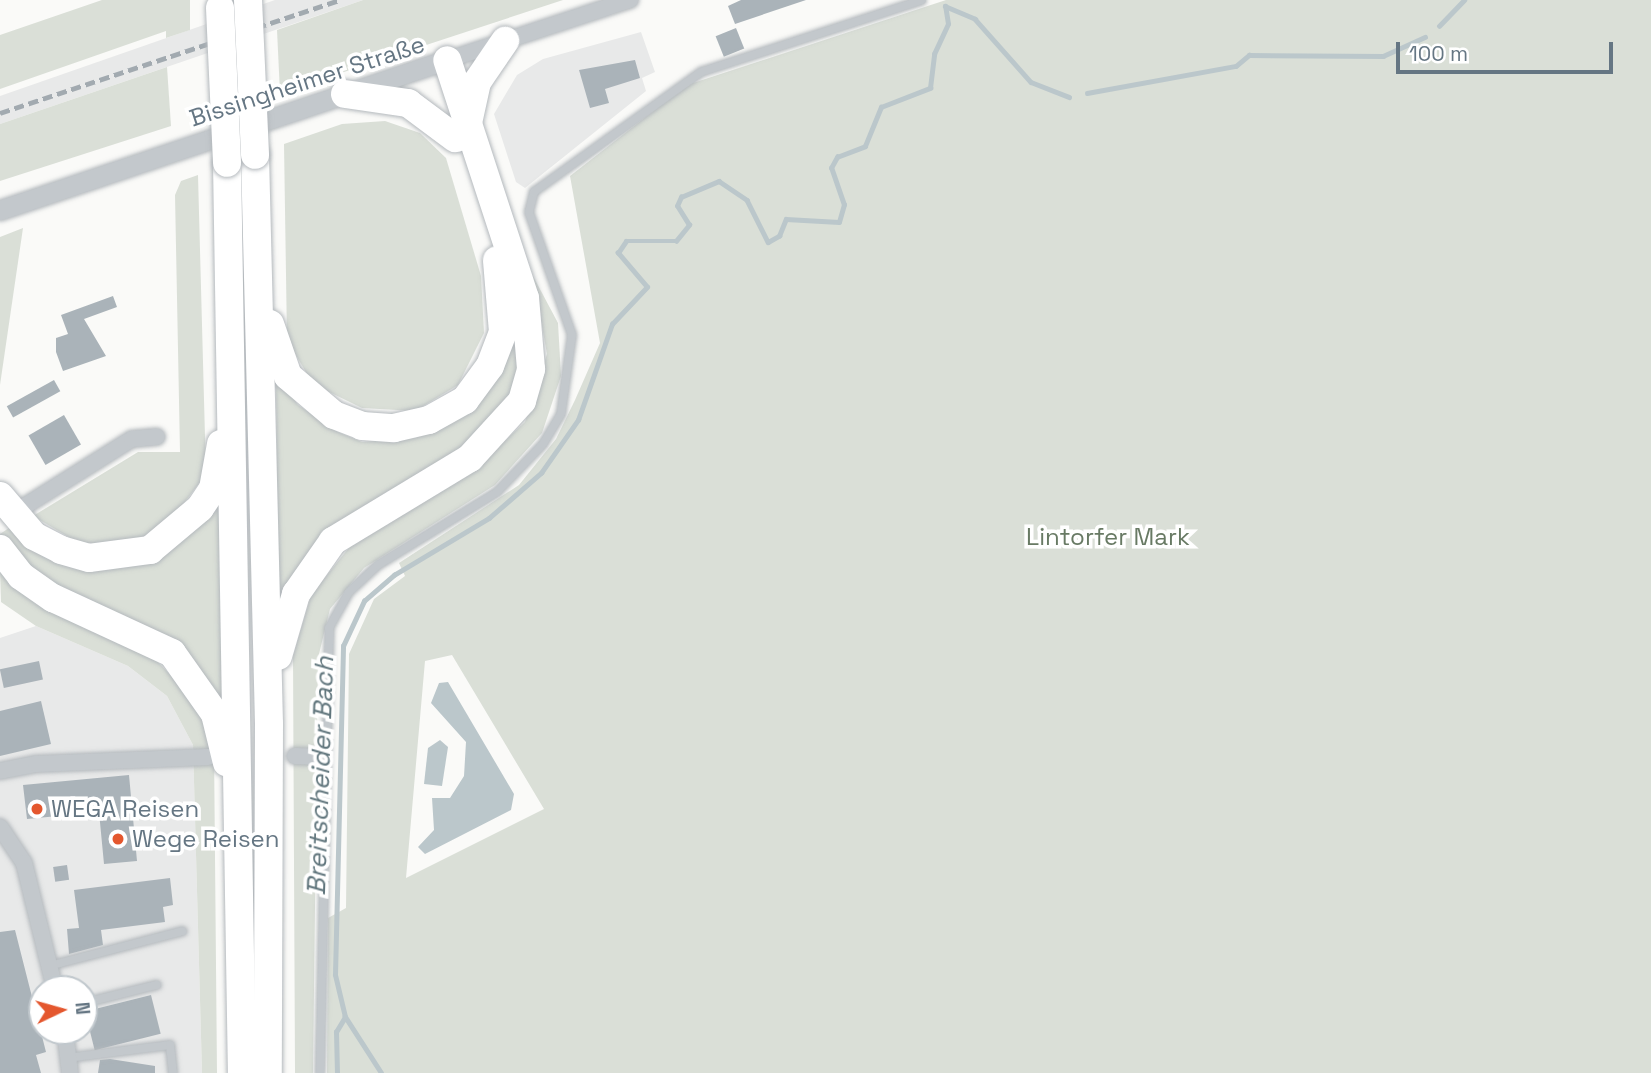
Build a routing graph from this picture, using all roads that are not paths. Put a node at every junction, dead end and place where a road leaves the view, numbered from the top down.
1 (248, 0) edge
2 (630, 0) edge
3 (922, 0) edge
4 (220, 4) edge
5 (505, 41) junction
6 (438, 63) junction
7 (345, 94) junction
8 (461, 131) junction
9 (255, 155) junction
10 (0, 210) edge
11 (232, 356) junction
12 (157, 437) dead end
13 (12, 501) edge
14 (0, 550) edge
15 (269, 724) junction
16 (295, 756) dead end
17 (208, 757) dead end
18 (322, 757) junction
19 (0, 771) edge
20 (0, 827) edge
21 (242, 870) junction
22 (183, 931) dead end
23 (49, 967) junction
24 (51, 975) edge
25 (157, 985) dead end
26 (98, 1000) edge
27 (67, 1045) edge
28 (69, 1063) edge
29 (173, 1073) edge
30 (243, 1073) edge
31 (268, 1073) edge
32 (320, 1073) edge

1 - 9 highway, bridge
2 - 5 street, Bissingheimer Straße
3 - 18 lane
4 - 11 highway, bridge
5 - 6 street, Bissingheimer Straße
5 - 8 highway
6 - 7 street, Bissingheimer Straße
6 - 8 highway
7 - 8 highway
7 - 10 street, Bissingheimer Straße
8 - 9 highway
8 - 15 highway
9 - 15 highway
11 - 13 highway
11 - 21 highway
12 - 13 street
14 - 21 highway
15 - 31 highway
16 - 18 street
17 - 19 street
18 - 32 lane
20 - 23 street
21 - 30 highway
22 - 23 lane
23 - 24 street
25 - 26 lane
27 - 28 street
28 - 29 lane

